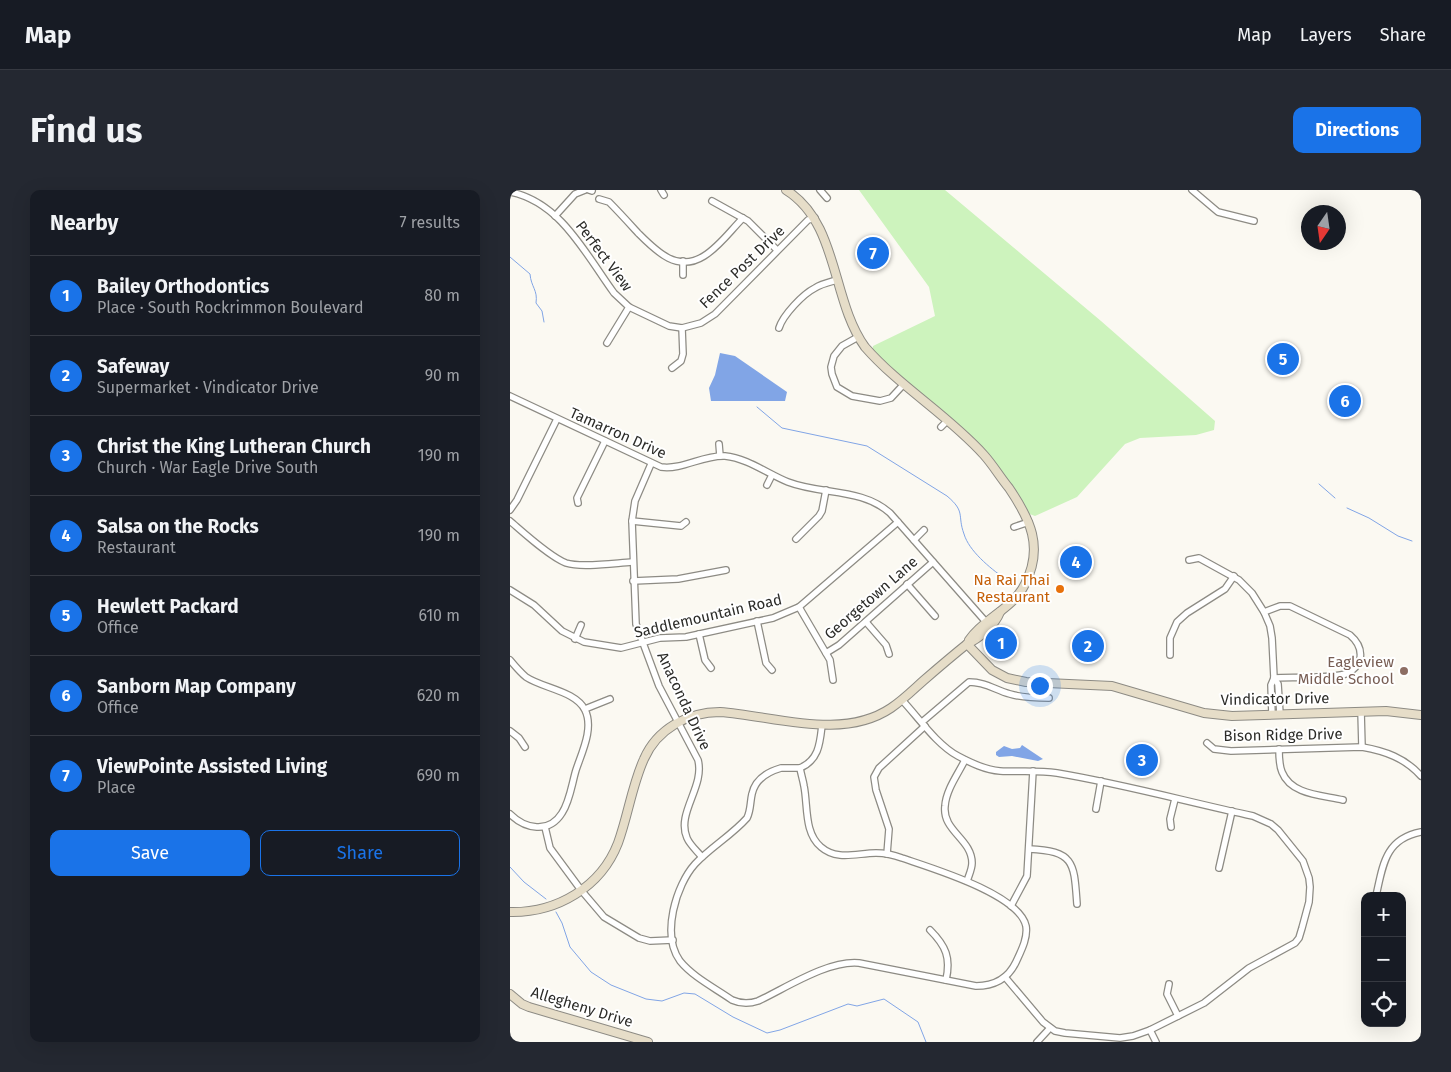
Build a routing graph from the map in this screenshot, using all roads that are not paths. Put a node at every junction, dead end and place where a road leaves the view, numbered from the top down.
1 (585, 190) edge
2 (786, 190) edge
3 (820, 190) edge
4 (1192, 190) edge
5 (510, 192) edge
6 (827, 198) dead end
7 (598, 199) dead end
8 (712, 201) dead end
9 (555, 216) junction
10 (743, 218) junction
11 (815, 218) junction
12 (1254, 221) dead end
13 (777, 250) junction
14 (683, 261) junction
15 (683, 274) dead end
16 (837, 280) junction
17 (629, 307) junction
18 (682, 328) junction
19 (779, 328) dead end
20 (858, 337) junction
21 (607, 343) dead end
22 (672, 368) dead end
23 (904, 384) junction
24 (510, 396) edge
25 (557, 419) junction
26 (604, 441) junction
27 (719, 444) dead end
28 (720, 456) junction
29 (652, 464) junction
30 (772, 475) junction
31 (767, 485) dead end
32 (826, 490) junction
33 (578, 504) dead end
34 (510, 510) edge
35 (510, 521) edge
36 (632, 521) junction
37 (686, 522) dead end
38 (898, 522) junction
39 (1029, 522) junction
40 (1014, 527) dead end
41 (924, 530) dead end
42 (796, 539) dead end
43 (914, 540) junction
44 (1189, 560) dead end
45 (632, 562) junction
46 (933, 562) junction
47 (726, 570) dead end
48 (1234, 576) junction
49 (633, 581) junction
50 (908, 584) junction
51 (510, 590) edge
52 (799, 607) junction
53 (1000, 612) junction
54 (1264, 612) junction
55 (936, 616) dead end
56 (757, 621) junction
57 (866, 622) junction
58 (986, 622) junction
59 (581, 626) dead end
60 (700, 634) junction
61 (575, 639) junction
62 (644, 643) junction
63 (967, 644) junction
64 (826, 653) junction
65 (890, 654) dead end
66 (1170, 655) dead end
67 (510, 660) edge
68 (711, 668) dead end
69 (772, 670) dead end
70 (1274, 678) junction
71 (834, 680) dead end
72 (1049, 698) dead end
73 (610, 699) dead end
74 (902, 700) junction
75 (585, 709) junction
76 (1361, 711) junction
77 (1276, 715) junction
78 (1421, 715) edge
79 (678, 722) junction
80 (924, 724) junction
81 (822, 725) junction
82 (510, 731) edge
83 (1207, 743) dead end
84 (1362, 746) junction
85 (525, 747) dead end
86 (1279, 749) junction
87 (965, 760) junction
88 (800, 768) junction
89 (1033, 771) junction
90 (1421, 776) edge
91 (1100, 781) junction
92 (1174, 799) junction
93 (1343, 800) dead end
94 (1096, 810) dead end
95 (1232, 811) junction
96 (510, 814) edge
97 (545, 827) junction
98 (1172, 828) dead end
99 (1421, 832) edge
100 (1029, 848) junction
101 (887, 854) junction
102 (702, 857) junction
103 (1219, 868) dead end
104 (967, 881) junction
105 (581, 890) junction
106 (1377, 892) edge
107 (1076, 904) dead end
108 (1011, 906) junction
109 (510, 912) edge
110 (930, 930) dead end
111 (673, 940) junction
112 (1005, 977) junction
113 (946, 980) junction
114 (1169, 984) dead end
115 (510, 994) edge
116 (1178, 1016) junction
117 (1050, 1028) junction
118 (1150, 1030) junction
119 (648, 1042) edge
120 (1037, 1042) edge
121 (1156, 1042) edge

1 - 9 street
2 - 11 main road
3 - 6 street
4 - 12 street
5 - 9 street, Perfect View
7 - 14 street
8 - 10 street
9 - 17 street, Perfect View
10 - 13 street
10 - 14 street
11 - 13 street, Fence Post Drive
11 - 16 main road
13 - 18 street, Fence Post Drive
14 - 15 street
16 - 19 street
16 - 20 main road
17 - 18 street, Perfect View
17 - 21 street
18 - 22 street
20 - 23 main road
20 - 23 street
23 - 39 main road
24 - 25 street, Tamarron Drive
25 - 26 street, Tamarron Drive
25 - 34 street
26 - 29 street, Tamarron Drive
26 - 33 street
27 - 28 street
28 - 29 street, Tamarron Drive
28 - 30 street, Tamarron Drive
29 - 36 street, Anaconda Drive
30 - 31 street
30 - 32 street, Tamarron Drive
32 - 38 street, Tamarron Drive
32 - 42 street
35 - 45 street
36 - 37 street
36 - 45 street, Anaconda Drive
38 - 43 street, Tamarron Drive
38 - 52 street, Saddlemountain Road
39 - 40 street
39 - 53 main road
41 - 43 street
43 - 46 street, Tamarron Drive
44 - 48 street
45 - 49 street, Anaconda Drive
46 - 50 street, Georgetown Lane
46 - 58 street, Tamarron Drive
47 - 49 street
48 - 54 street
48 - 66 street
49 - 62 street, Anaconda Drive
50 - 55 street
50 - 57 street, Georgetown Lane
51 - 61 street, Saddlemountain Road
52 - 56 street, Saddlemountain Road
52 - 64 street
53 - 58 main road
53 - 63 main road
54 - 70 street
54 - 70 street
56 - 60 street, Saddlemountain Road
56 - 69 street
57 - 64 street, Georgetown Lane
57 - 65 street
58 - 63 main road
59 - 61 street
60 - 62 street, Saddlemountain Road
60 - 68 street
61 - 62 street, Saddlemountain Road
62 - 79 street, Anaconda Drive
63 - 74 main road
63 - 77 main road, Vindicator Drive
64 - 71 street
67 - 75 street
70 - 77 street
72 - 80 street
73 - 75 street
74 - 80 street
74 - 81 main road
75 - 97 street
76 - 77 main road, Vindicator Drive
76 - 78 main road, Vindicator Drive
76 - 84 street, Bison Ridge Drive
79 - 81 main road
79 - 102 street, Anaconda Drive
79 - 105 main road
80 - 87 street
80 - 101 street
81 - 88 street
82 - 85 street
83 - 86 street, Bison Ridge Drive
84 - 86 street, Bison Ridge Drive
84 - 90 street, Bison Ridge Drive
86 - 93 street
87 - 89 street
87 - 104 street
88 - 101 street
88 - 102 street
89 - 91 street
89 - 100 street
91 - 92 street
91 - 94 street
92 - 95 street
92 - 98 street
95 - 103 street
95 - 116 street
96 - 97 street
97 - 105 street
99 - 106 street
100 - 107 street
100 - 108 street
101 - 104 street
102 - 111 street
104 - 108 street
105 - 109 main road
105 - 111 street
108 - 112 street
110 - 113 street
111 - 113 street
112 - 113 street
112 - 117 street
114 - 116 street
115 - 119 main road, Allegheny Drive
116 - 118 street
117 - 118 street
117 - 120 street
118 - 121 street

